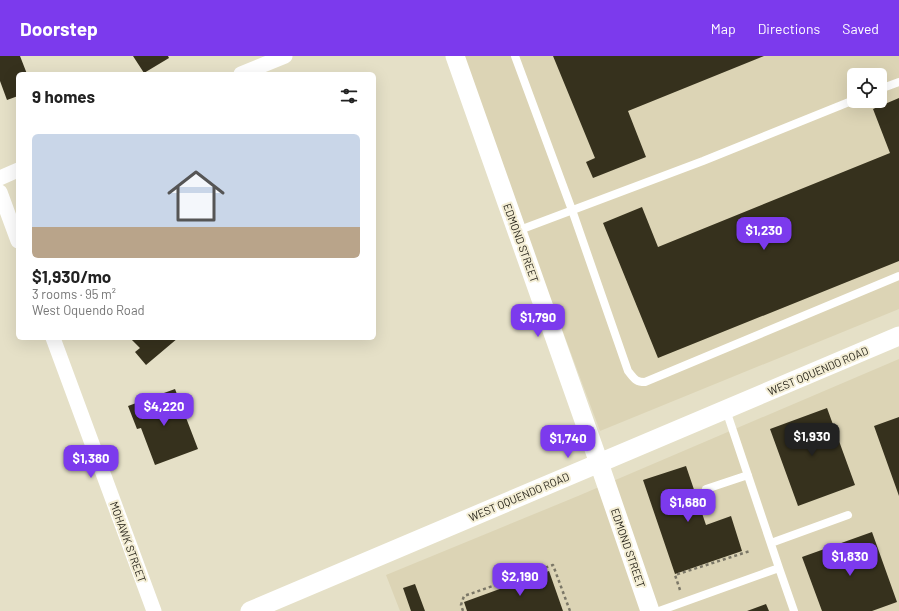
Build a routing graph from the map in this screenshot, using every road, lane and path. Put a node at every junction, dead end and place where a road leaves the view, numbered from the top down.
1 (285, 56) edge
2 (455, 56) edge
3 (515, 56) edge
4 (246, 72) edge
5 (899, 82) edge
6 (887, 86) edge
7 (847, 103) edge
8 (16, 171) edge
9 (0, 178) edge
10 (0, 192) edge
11 (572, 210) junction
12 (517, 231) junction
13 (16, 236) edge
14 (899, 276) edge
15 (899, 336) edge
16 (55, 340) edge
17 (726, 410) junction
18 (599, 463) junction
19 (748, 475) junction
20 (706, 490) dead end
21 (848, 515) dead end
22 (771, 543) junction
23 (750, 551) dead end
24 (779, 568) junction
25 (680, 590) dead end
26 (154, 611) edge
27 (250, 611) edge
28 (463, 611) edge
29 (570, 611) edge
30 (650, 611) edge
31 (659, 611) edge
32 (794, 611) edge

1 - 4 street
2 - 12 street, EDMOND STREET
3 - 11 lane
5 - 6 lane
7 - 11 lane
8 - 9 street
10 - 13 street
11 - 12 lane
11 - 14 lane
12 - 18 street, EDMOND STREET
15 - 17 street, WEST OQUENDO ROAD
16 - 26 street, MOHAWK STREET
17 - 18 street, WEST OQUENDO ROAD
17 - 19 lane
18 - 27 street, WEST OQUENDO ROAD
18 - 30 street, EDMOND STREET
19 - 20 lane
19 - 22 lane
21 - 22 lane
22 - 24 lane
23 - 25 path
24 - 31 lane
24 - 32 lane
28 - 29 path

